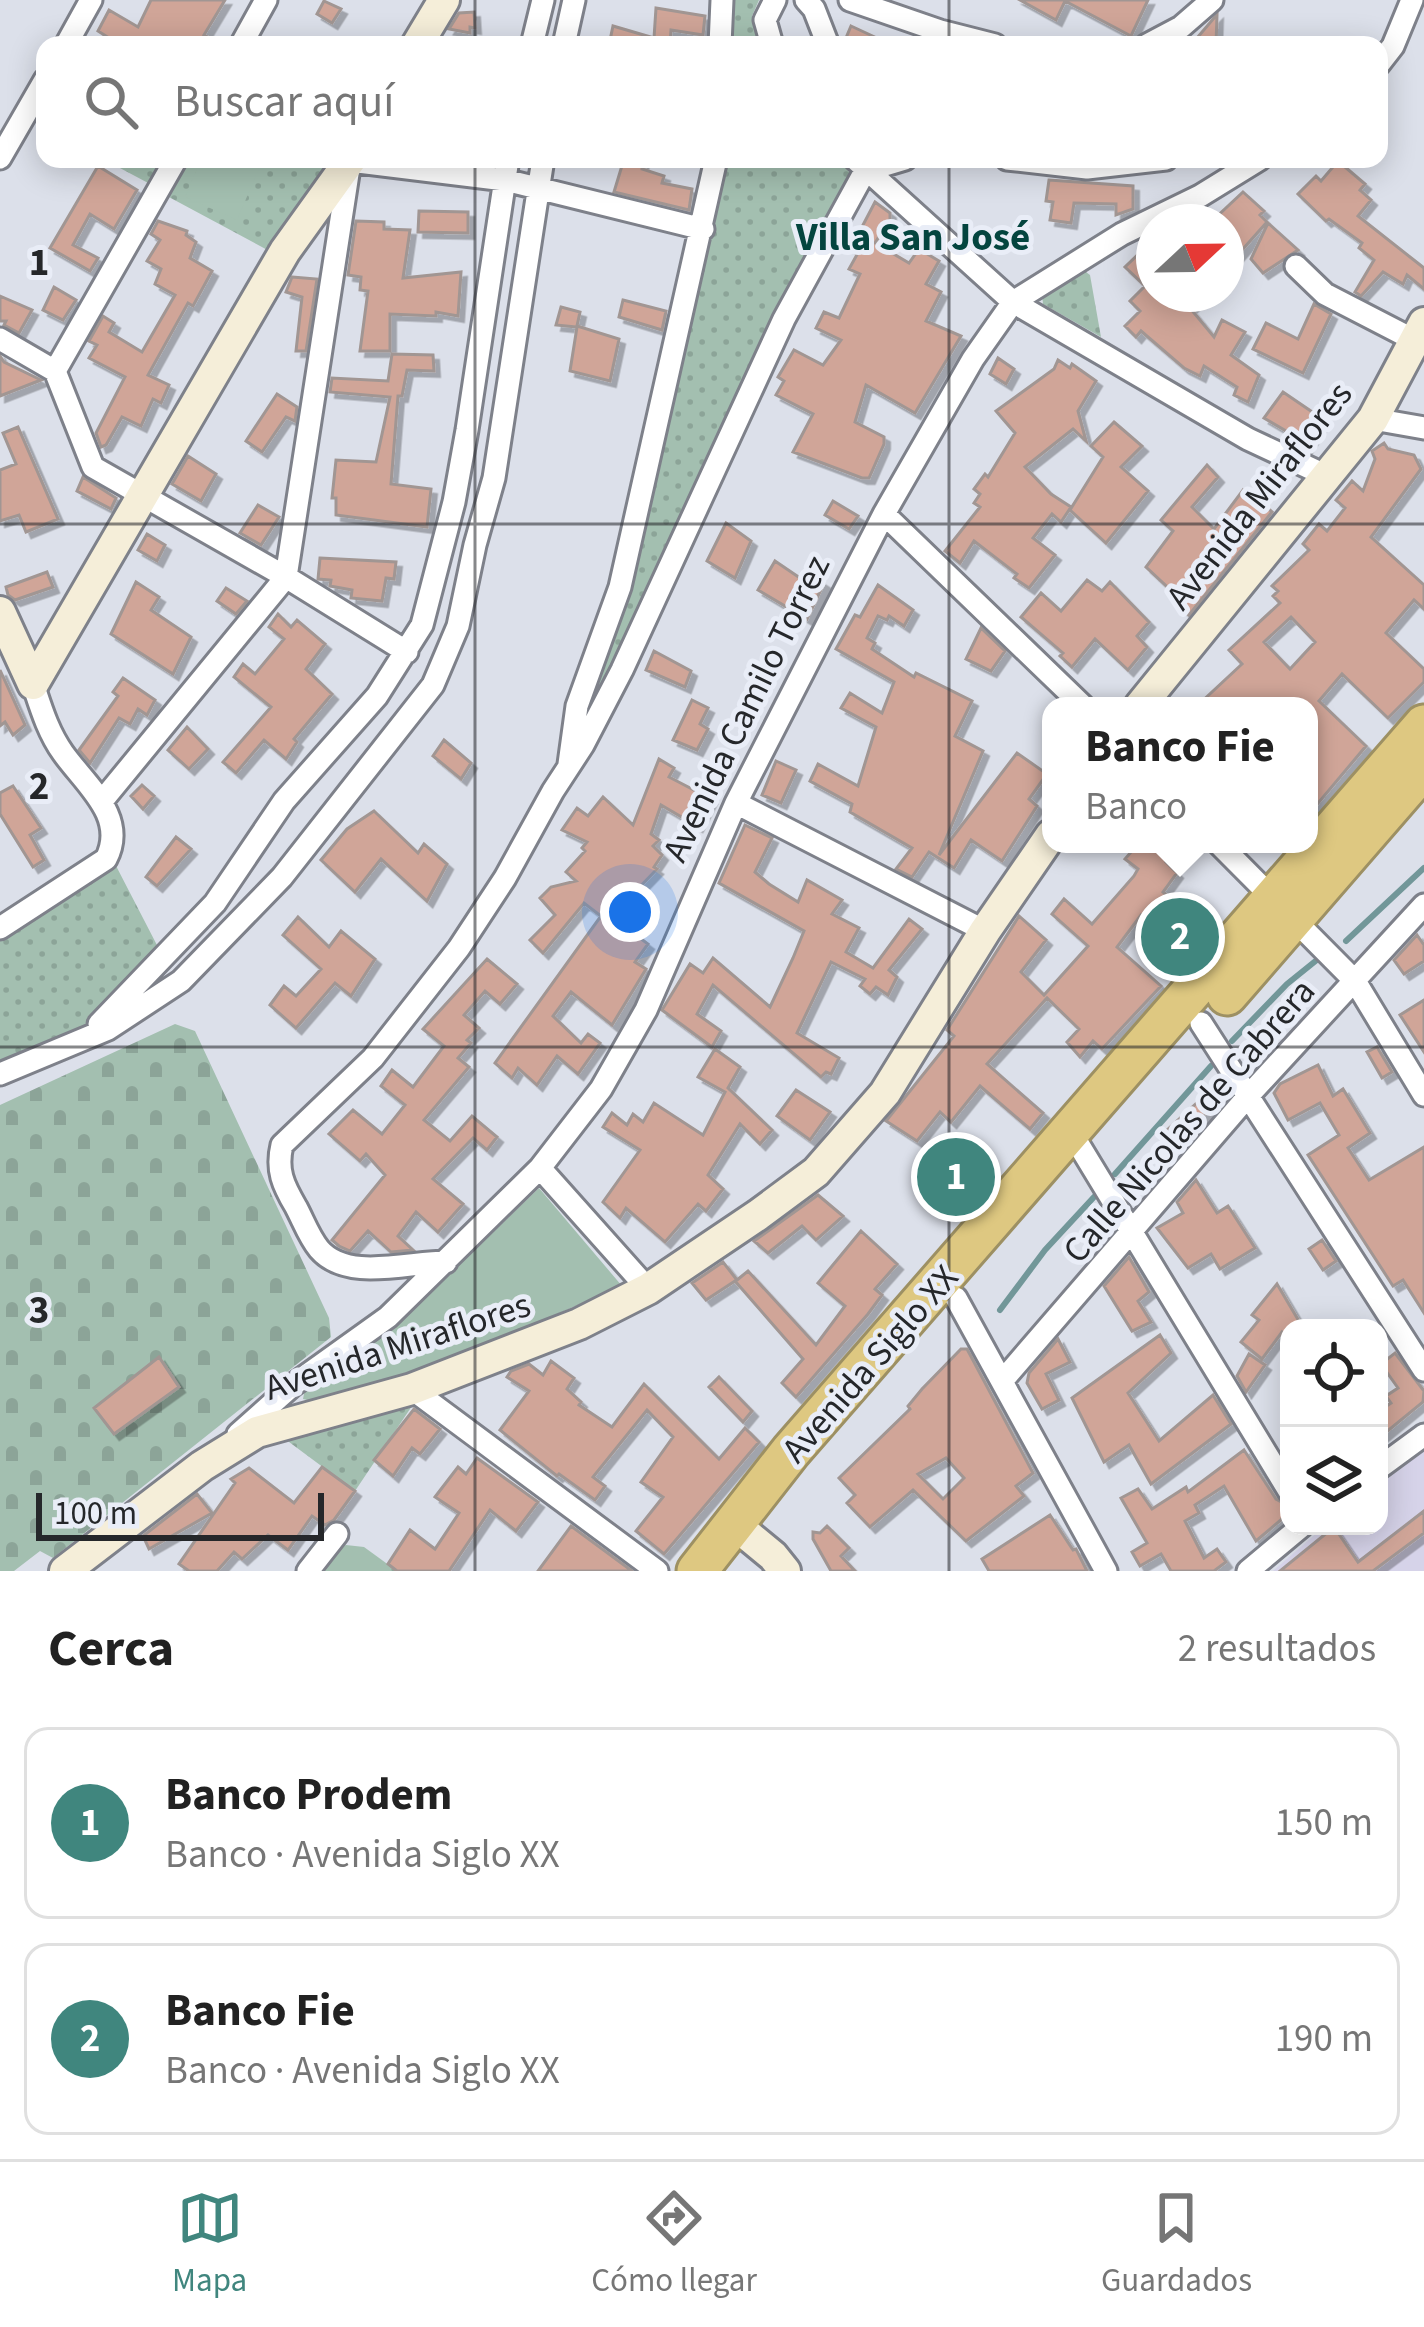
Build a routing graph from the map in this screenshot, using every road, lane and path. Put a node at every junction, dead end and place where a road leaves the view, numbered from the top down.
1 (91, 0) edge
2 (266, 0) edge
3 (444, 0) edge
4 (543, 0) edge
5 (574, 0) edge
6 (722, 0) edge
7 (775, 0) edge
8 (806, 0) edge
9 (850, 0) edge
10 (1212, 0) edge
11 (1412, 0) edge
12 (70, 36) edge
13 (246, 36) edge
14 (422, 36) edge
15 (534, 36) edge
16 (566, 36) edge
17 (720, 36) edge
18 (769, 36) edge
19 (824, 36) edge
20 (960, 36) edge
21 (1180, 36) edge
22 (1388, 46) edge
23 (36, 96) edge
24 (0, 158) edge
25 (171, 168) edge
26 (344, 168) edge
27 (349, 168) edge
28 (476, 168) edge
29 (541, 168) edge
30 (714, 168) edge
31 (859, 168) edge
32 (863, 168) edge
33 (1245, 168) edge
34 (507, 170) edge
35 (537, 190) junction
36 (703, 229) junction
37 (1296, 266) dead end
38 (1013, 302) junction
39 (1420, 332) edge
40 (0, 339) edge
41 (55, 371) junction
42 (1373, 419) junction
43 (1424, 428) edge
44 (1329, 477) junction
45 (140, 494) junction
46 (884, 514) junction
47 (286, 577) junction
48 (0, 612) edge
49 (407, 652) junction
50 (33, 684) junction
51 (1074, 697) edge
52 (1147, 697) edge
53 (1424, 725) edge
54 (569, 764) junction
55 (1424, 768) edge
56 (102, 801) junction
57 (736, 802) junction
58 (1042, 848) edge
59 (1228, 853) edge
60 (0, 898) edge
61 (1424, 905) edge
62 (1284, 910) junction
63 (8, 924) edge
64 (985, 931) junction
65 (1355, 981) junction
66 (1201, 1024) junction
67 (84, 1038) junction
68 (0, 1074) edge
69 (1249, 1095) junction
70 (1424, 1096) edge
71 (1078, 1144) junction
72 (540, 1168) junction
73 (1133, 1232) junction
74 (446, 1262) junction
75 (648, 1289) junction
76 (956, 1298) junction
77 (1424, 1370) edge
78 (1003, 1380) junction
79 (412, 1389) junction
80 (1424, 1435) edge
81 (1388, 1461) edge
82 (202, 1466) junction
83 (1280, 1476) edge
84 (743, 1530) junction
85 (337, 1534) dead end
86 (1291, 1535) edge
87 (65, 1571) edge
88 (308, 1571) edge
89 (657, 1571) edge
90 (698, 1571) edge
91 (727, 1571) edge
92 (785, 1571) edge
93 (1106, 1571) edge
94 (1248, 1571) edge

1 - 12 street
2 - 13 street
3 - 14 street
4 - 15 street
5 - 16 street
6 - 17 street
7 - 18 street
8 - 19 street
9 - 20 street
10 - 21 street
11 - 22 street
23 - 24 street
25 - 41 street
26 - 45 street
27 - 47 street
28 - 34 street
29 - 35 street
30 - 36 street
31 - 54 street
32 - 38 street
33 - 38 street, Avenida Camilo Torrez
34 - 35 street
34 - 49 street
35 - 36 street
35 - 67 street
36 - 54 street
37 - 39 street
38 - 44 street
38 - 46 street, Avenida Camilo Torrez
39 - 42 street, Avenida Miraflores
40 - 41 street
41 - 45 street
42 - 43 street
42 - 44 street, Avenida Miraflores
44 - 52 street, Avenida Miraflores
45 - 47 street
45 - 50 street
46 - 51 street
46 - 57 street, Avenida Camilo Torrez
47 - 49 street
47 - 56 street
48 - 50 street
49 - 67 street
50 - 56 street
53 - 62 highway, Avenida Siglo XX
54 - 74 street
55 - 62 highway, Avenida Siglo XX
56 - 63 street
57 - 64 street
57 - 72 street, Avenida Camilo Torrez
58 - 64 street, Avenida Miraflores
59 - 62 street
60 - 63 street
61 - 65 street, Calle Nicolas de Cabrera
62 - 65 street
62 - 66 highway, Avenida Siglo XX
62 - 71 highway, Avenida Siglo XX
64 - 75 street, Avenida Miraflores
65 - 69 street, Calle Nicolas de Cabrera
65 - 70 street
66 - 69 street
66 - 71 highway, Avenida Siglo XX
67 - 68 street
69 - 73 street, Calle Nicolas de Cabrera
69 - 77 street
71 - 73 street
71 - 76 highway, Avenida Siglo XX
71 - 84 highway, Avenida Siglo XX
72 - 74 street, Avenida Camilo Torrez
72 - 75 street
73 - 78 street, Calle Nicolas de Cabrera
73 - 83 street
74 - 82 street, Avenida Camilo Torrez
75 - 79 street, Avenida Miraflores
76 - 78 street
76 - 84 highway, Avenida Siglo XX
78 - 93 street
79 - 82 street, Avenida Miraflores
79 - 89 street
80 - 81 street
82 - 87 street, Avenida Camilo Torrez
84 - 90 highway, Avenida Siglo XX
84 - 91 highway, Avenida Siglo XX
84 - 92 street
85 - 88 street
86 - 94 street

